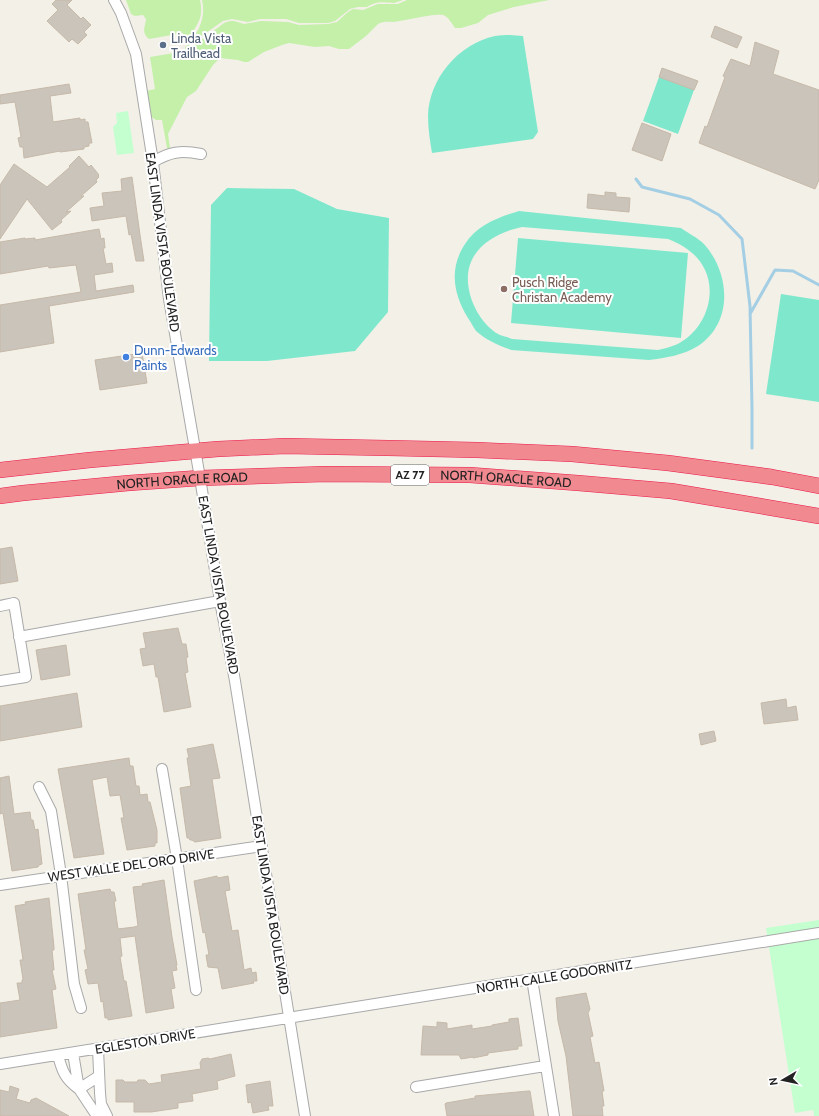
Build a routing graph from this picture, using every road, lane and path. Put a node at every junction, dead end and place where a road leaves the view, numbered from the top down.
1 (114, 0) edge
2 (201, 154) dead end
3 (152, 162) junction
4 (196, 451) junction
5 (0, 470) edge
6 (200, 478) junction
7 (819, 486) edge
8 (0, 496) edge
9 (819, 516) edge
10 (220, 601) junction
11 (0, 606) edge
12 (19, 637) junction
13 (0, 681) edge
14 (162, 769) dead end
15 (39, 787) dead end
16 (262, 846) junction
17 (177, 858) junction
18 (61, 875) junction
19 (0, 885) edge
20 (819, 933) edge
21 (532, 979) junction
22 (196, 990) dead end
23 (81, 1008) dead end
24 (290, 1018) junction
25 (98, 1049) junction
26 (73, 1053) junction
27 (58, 1055) junction
28 (0, 1064) edge
29 (545, 1066) junction
30 (99, 1076) junction
31 (416, 1087) dead end
32 (80, 1088) junction
33 (96, 1116) edge
34 (107, 1116) edge
35 (305, 1116) edge
36 (554, 1116) edge

1 - 3 street, EAST LINDA VISTA BOULEVARD
2 - 3 street
3 - 4 street, EAST LINDA VISTA BOULEVARD
4 - 5 highway, NORTH ORACLE ROAD / AZ 77
4 - 6 street, EAST LINDA VISTA BOULEVARD
4 - 7 highway, NORTH ORACLE ROAD / AZ 77
6 - 8 highway, NORTH ORACLE ROAD / AZ 77
6 - 9 highway, NORTH ORACLE ROAD / AZ 77
6 - 10 street, EAST LINDA VISTA BOULEVARD
10 - 12 street
10 - 16 street, EAST LINDA VISTA BOULEVARD
11 - 12 street
12 - 13 street
14 - 17 street
15 - 18 street
16 - 17 street, WEST VALLE DEL ORO DRIVE
16 - 24 street, EAST LINDA VISTA BOULEVARD
17 - 18 street, WEST VALLE DEL ORO DRIVE
17 - 22 street
18 - 19 street, WEST VALLE DEL ORO DRIVE
18 - 23 street
20 - 21 street, NORTH CALLE GODORNITZ
21 - 24 street, NORTH CALLE GODORNITZ
21 - 29 street
24 - 25 street, EGLESTON DRIVE
24 - 35 street, EAST LINDA VISTA BOULEVARD
25 - 26 street, EGLESTON DRIVE
25 - 30 street
26 - 27 street, EGLESTON DRIVE
26 - 32 street
27 - 28 street, EGLESTON DRIVE
27 - 32 street
29 - 31 street
29 - 36 street
30 - 32 street
30 - 34 street
32 - 33 street

